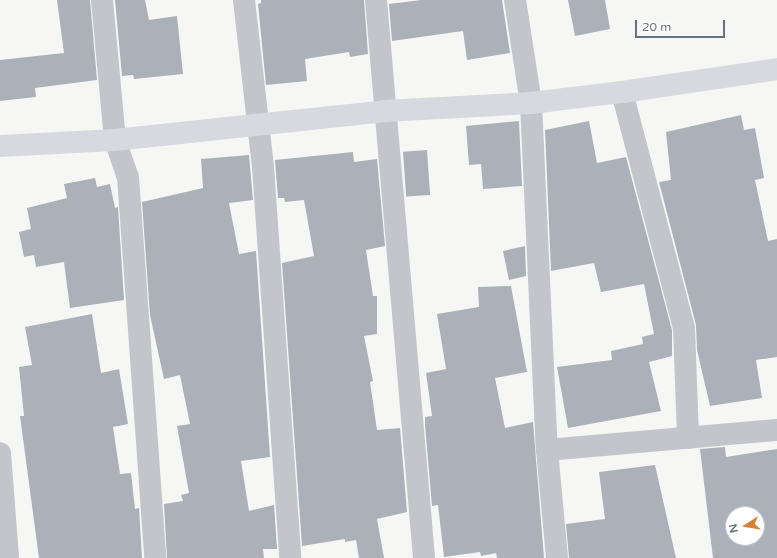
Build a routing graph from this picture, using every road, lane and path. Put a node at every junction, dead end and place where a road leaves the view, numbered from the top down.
1 (102, 0) edge
2 (244, 0) edge
3 (376, 0) edge
4 (515, 0) edge
5 (777, 69) edge
6 (622, 92) junction
7 (531, 102) junction
8 (385, 111) junction
9 (257, 123) junction
10 (115, 140) junction
11 (0, 146) edge
12 (777, 430) edge
13 (688, 438) junction
14 (547, 450) junction
15 (0, 453) edge
16 (8, 558) edge
17 (155, 558) edge
18 (290, 558) edge
19 (424, 558) edge
20 (557, 558) edge

1 - 10 street
2 - 9 street
3 - 8 street
4 - 7 street
5 - 6 street
6 - 7 street
6 - 13 street
7 - 8 street
7 - 14 street
8 - 9 street
8 - 19 street
9 - 10 street
9 - 18 street
10 - 11 street
10 - 17 street
12 - 13 street
13 - 14 street
14 - 20 street
15 - 16 street

